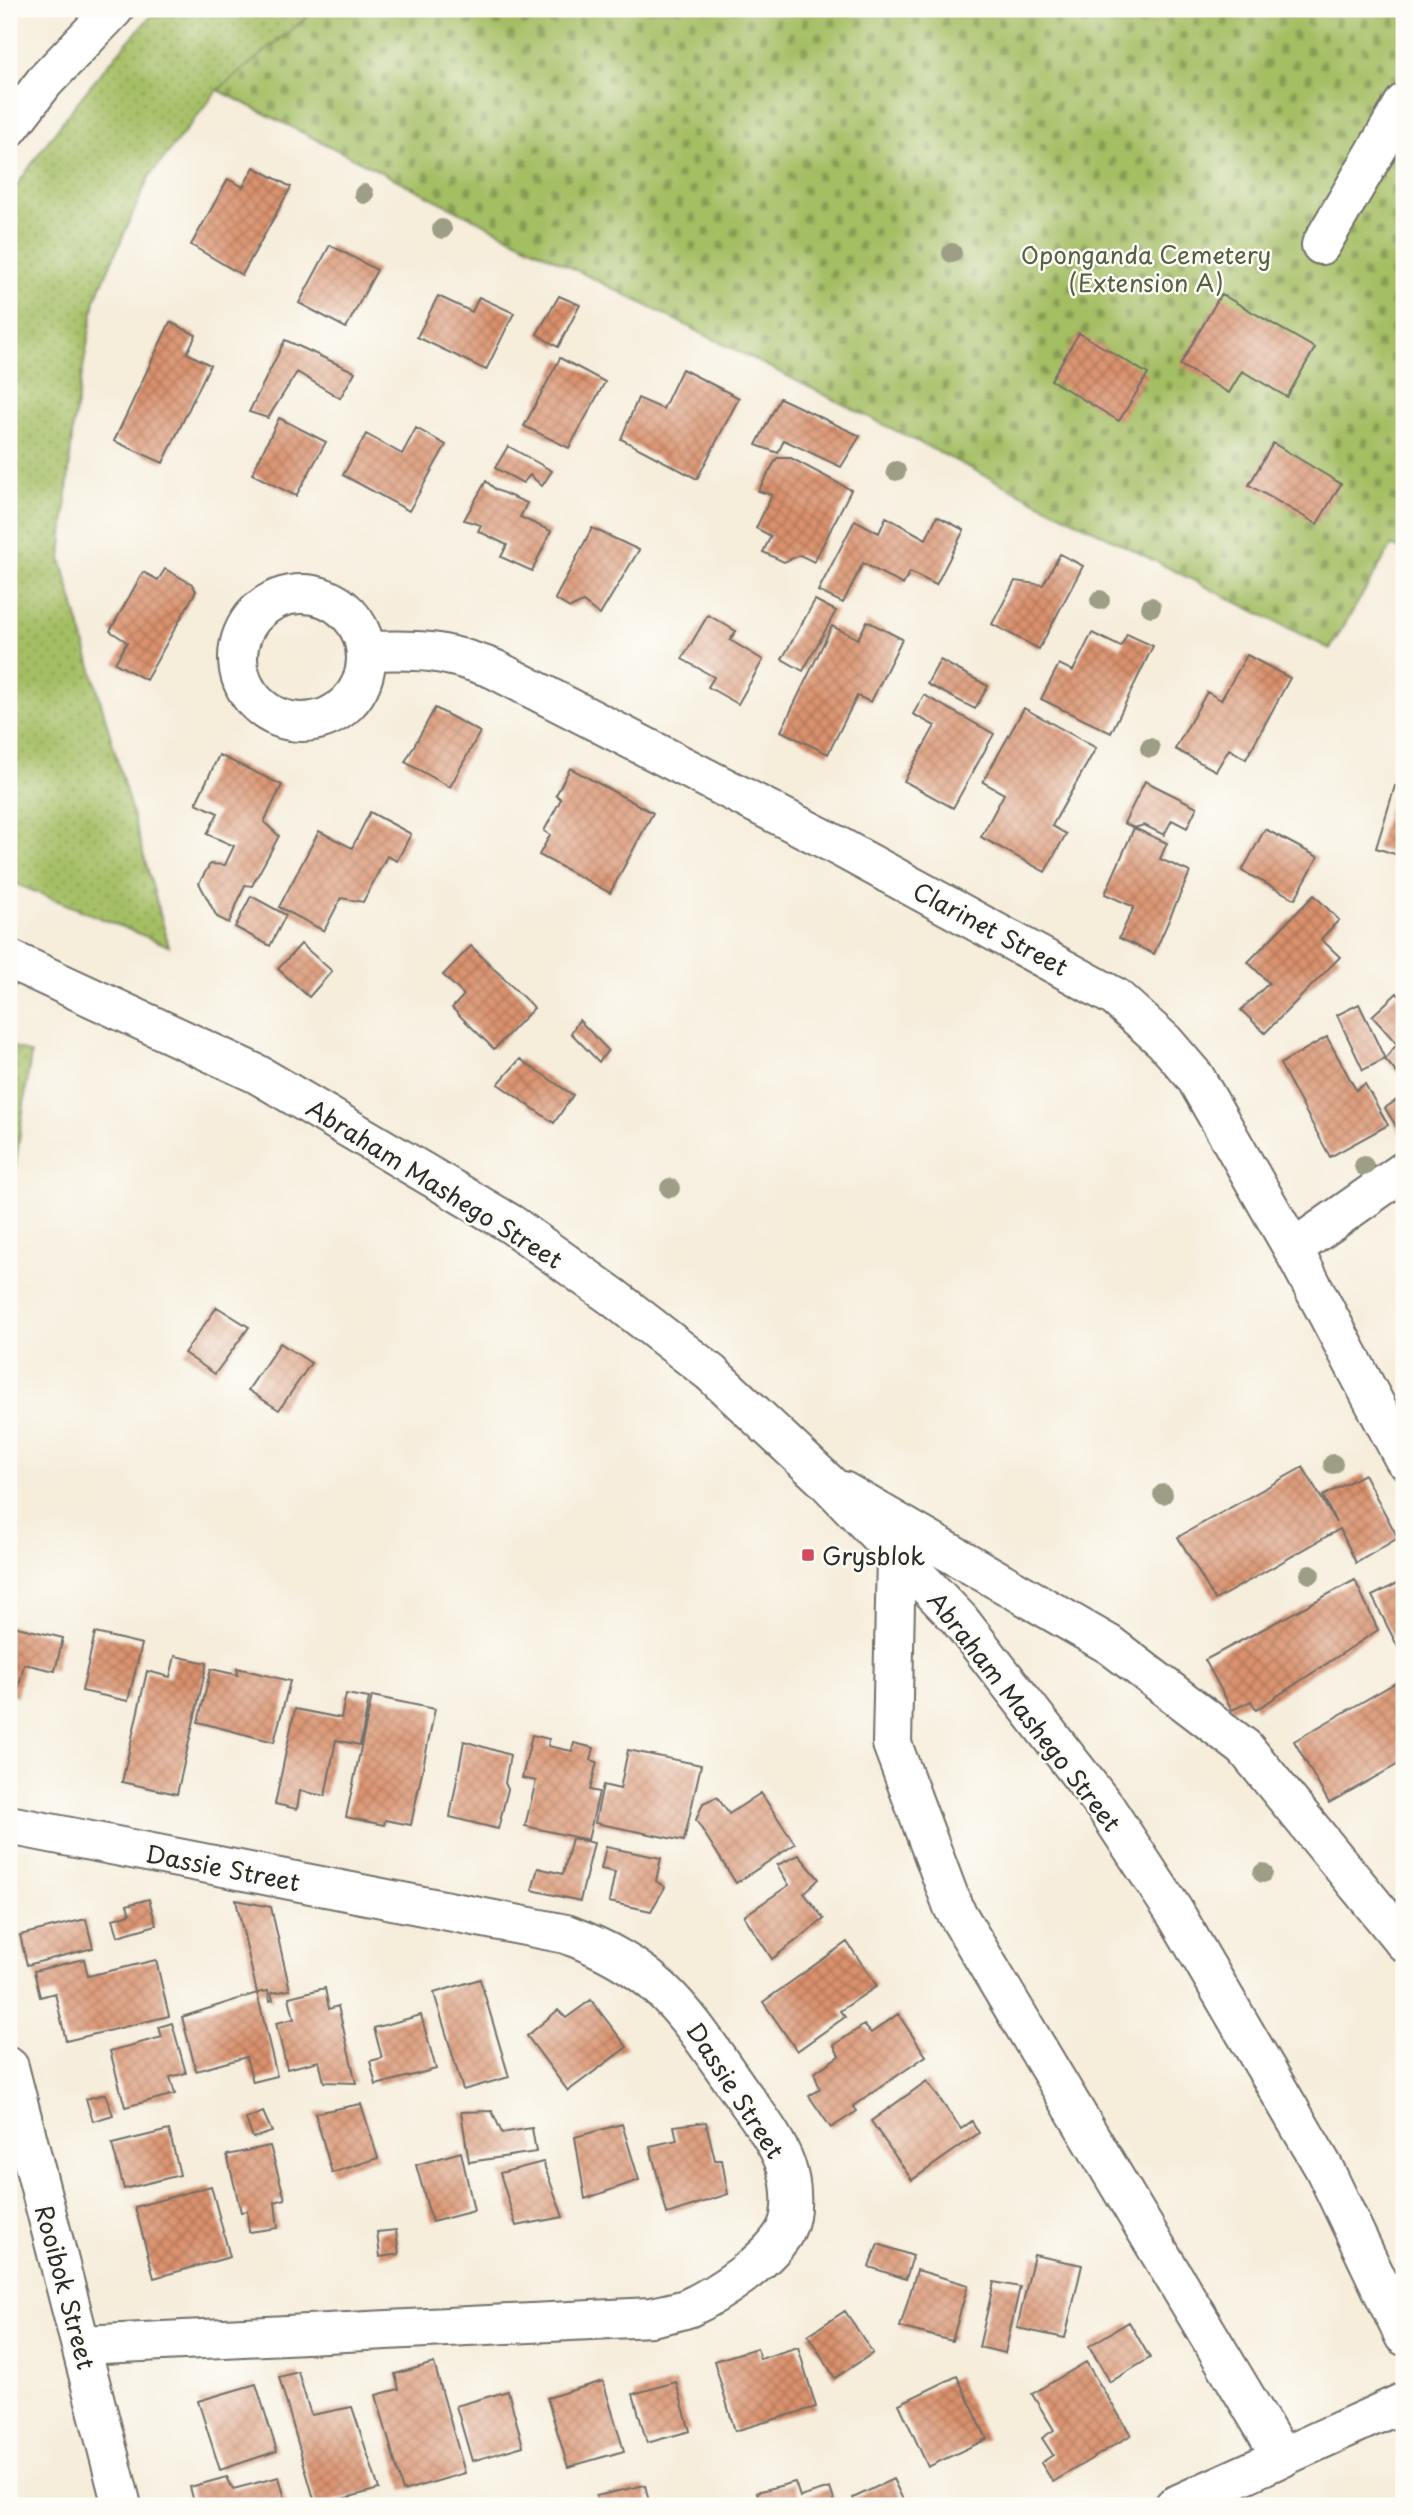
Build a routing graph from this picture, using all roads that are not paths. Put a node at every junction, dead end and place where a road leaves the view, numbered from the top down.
1 (114, 9) edge
2 (1404, 103) edge
3 (9, 128) edge
4 (1321, 245) dead end
5 (367, 651) dead end
6 (9, 959) edge
7 (1404, 1171) edge
8 (1293, 1249) junction
9 (1404, 1459) edge
10 (827, 1482) junction
11 (896, 1555) junction
12 (9, 1825) edge
13 (1404, 1942) edge
14 (9, 2067) edge
15 (1404, 2336) edge
16 (82, 2346) junction
17 (1404, 2402) edge
18 (1282, 2458) junction
19 (122, 2506) edge
20 (1174, 2506) edge

1 - 3 street
2 - 4 street
5 - 8 street, Clarinet Street
6 - 10 street, Abraham Mashego Street
7 - 8 street
8 - 9 street, Clarinet Street
10 - 11 street, Abraham Mashego Street
10 - 13 street
11 - 15 street, Abraham Mashego Street
11 - 18 street
12 - 16 street, Dassie Street
14 - 16 street, Rooibok Street
16 - 19 street, Rooibok Street
17 - 18 street
18 - 20 street

